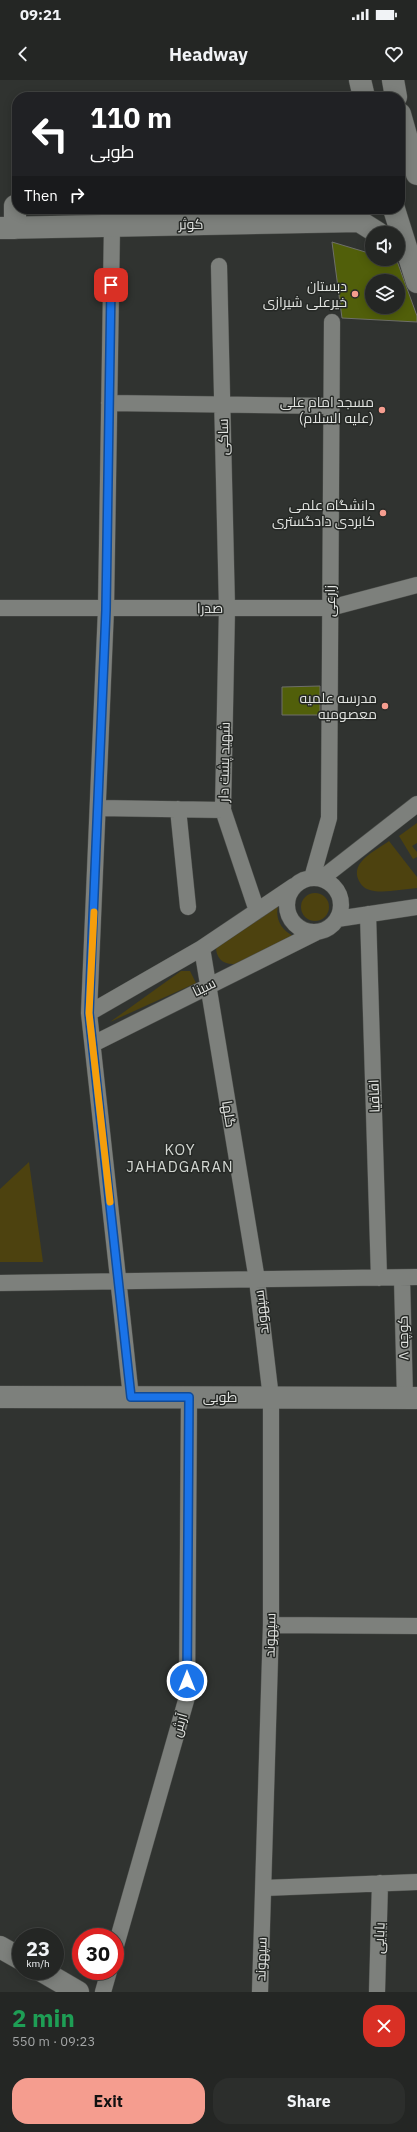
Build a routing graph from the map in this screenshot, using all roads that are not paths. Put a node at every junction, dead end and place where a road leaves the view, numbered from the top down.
1 (360, 80) edge
2 (393, 80) edge
3 (363, 92) edge
4 (395, 92) edge
5 (405, 132) edge
6 (417, 174) edge
7 (11, 206) edge
8 (395, 214) edge
9 (305, 216) edge
10 (112, 226) junction
11 (367, 226) edge
12 (398, 226) edge
13 (8, 228) edge
14 (405, 254) edge
15 (219, 266) dead end
16 (417, 282) edge
17 (332, 322) dead end
18 (109, 403) junction
19 (223, 404) junction
20 (331, 406) junction
21 (417, 585) edge
22 (0, 608) edge
23 (227, 608) junction
24 (330, 608) junction
25 (106, 610) junction
26 (417, 804) edge
27 (99, 808) junction
28 (178, 809) junction
29 (222, 810) junction
30 (317, 878) junction
31 (294, 886) junction
32 (188, 907) dead end
33 (417, 907) edge
34 (257, 911) junction
35 (368, 914) junction
36 (337, 919) junction
37 (317, 932) junction
38 (202, 948) junction
39 (208, 985) junction
40 (89, 1013) junction
41 (92, 1044) junction
42 (410, 1277) edge
43 (379, 1278) junction
44 (257, 1280) junction
45 (119, 1282) junction
46 (0, 1283) edge
47 (0, 1397) edge
48 (131, 1397) junction
49 (189, 1397) junction
50 (271, 1398) junction
51 (411, 1398) edge
52 (271, 1625) junction
53 (417, 1626) edge
54 (417, 1882) edge
55 (380, 1883) junction
56 (264, 1888) junction
57 (121, 1928) edge
58 (0, 1947) edge
59 (12, 1954) edge
60 (57, 1980) edge
61 (106, 1980) edge
62 (78, 1992) edge
63 (103, 1992) edge
64 (260, 1992) edge
65 (377, 1992) edge

1 - 3 main road
2 - 4 main road
5 - 6 main road
7 - 13 main road
8 - 12 main road
9 - 10 main road, کوثر
9 - 11 main road, کوثر
10 - 13 main road, کوثر
10 - 18 street
14 - 16 main road
15 - 19 street, ساکی
17 - 20 street, زارعی
18 - 19 street
18 - 25 street
19 - 20 street
19 - 23 street, ساکی
20 - 24 street, زارعی
21 - 24 street, صدرا
22 - 25 street, صدرا
23 - 24 street, صدرا
23 - 25 street, صدرا
23 - 29 street, شهید پشت دار
24 - 30 street, زارعی
25 - 27 street
26 - 30 street
27 - 28 street
27 - 40 street
28 - 29 street
28 - 32 street
29 - 34 street, شهید پشت دار
30 - 31 street
30 - 36 street
31 - 34 street
31 - 37 street
33 - 35 street
34 - 38 street
35 - 36 street
35 - 43 street, اقاقیا
36 - 37 street
37 - 39 street, سینا
38 - 39 street, گلها
38 - 40 street
39 - 41 street, سینا
39 - 44 street, گلها
40 - 41 street
41 - 45 street
42 - 43 street
42 - 51 street, کوچه ۸
43 - 44 street
44 - 45 street
44 - 50 street, سپهوند
45 - 46 street
45 - 48 street
47 - 48 main road, طوبی
48 - 49 main road, طوبی
49 - 50 main road, طوبی
49 - 57 street, آرش
50 - 51 main road, طوبی
50 - 52 street, سپهوند
52 - 53 street
52 - 56 street, سپهوند
54 - 55 street
55 - 56 street
55 - 65 street, بابایی
56 - 64 street, سپهوند
58 - 59 main road
60 - 62 main road
61 - 63 street

